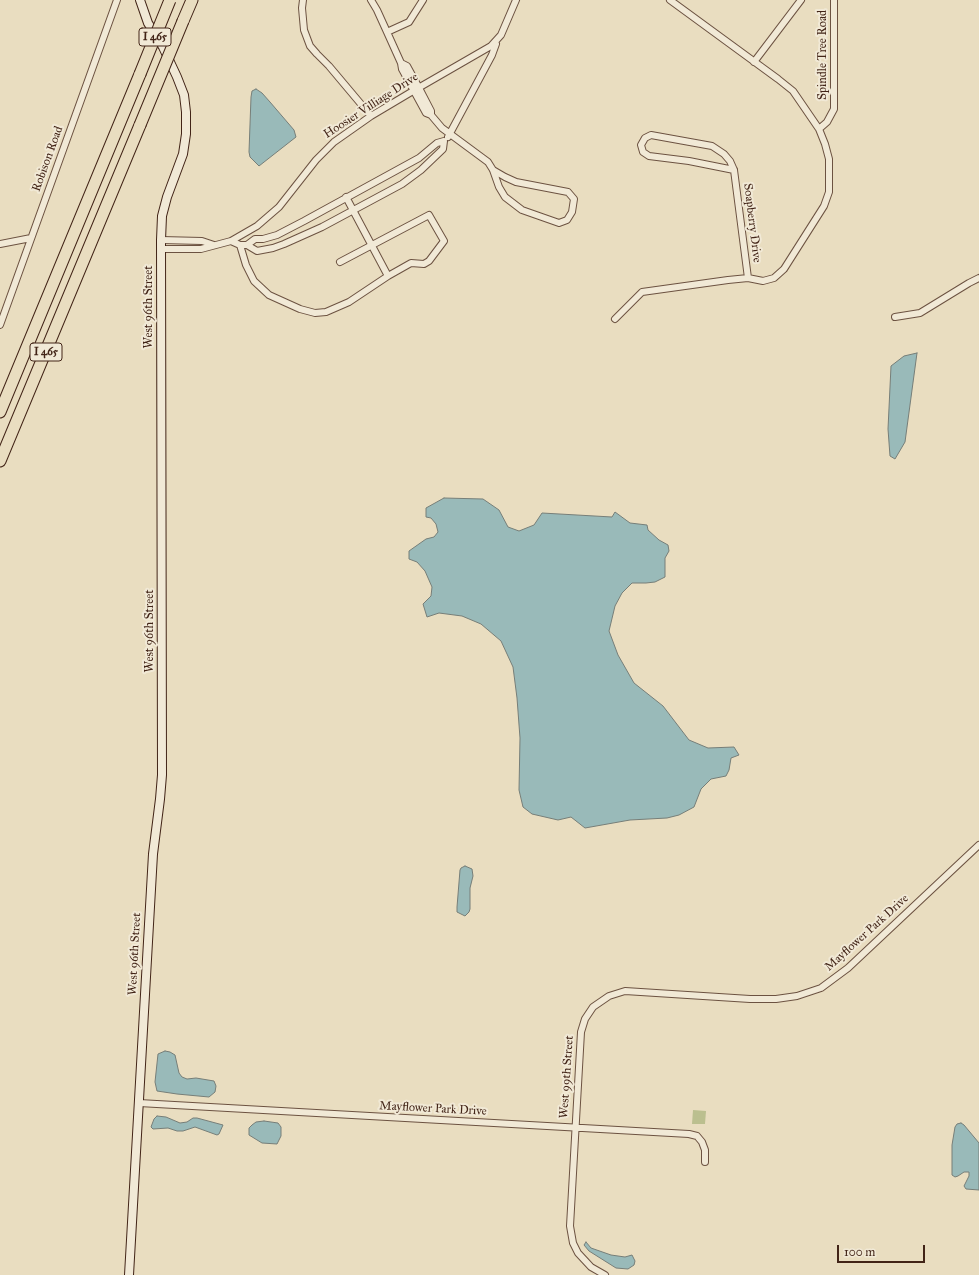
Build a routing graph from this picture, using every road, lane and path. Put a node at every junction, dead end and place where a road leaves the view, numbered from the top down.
1 (117, 0) edge
2 (140, 0) edge
3 (170, 0) edge
4 (192, 0) edge
5 (303, 0) edge
6 (371, 0) edge
7 (423, 0) edge
8 (516, 0) edge
9 (670, 0) edge
10 (800, 0) edge
11 (834, 0) edge
12 (387, 32) junction
13 (497, 40) junction
14 (754, 62) junction
15 (416, 89) junction
16 (371, 116) junction
17 (819, 128) junction
18 (450, 134) junction
19 (444, 141) junction
20 (493, 170) junction
21 (734, 170) junction
22 (346, 197) junction
23 (353, 209) junction
24 (31, 238) junction
25 (161, 240) junction
26 (231, 241) junction
27 (0, 244) edge
28 (216, 245) junction
29 (240, 245) junction
30 (247, 245) junction
31 (372, 245) junction
32 (161, 249) junction
33 (340, 262) dead end
34 (388, 276) junction
35 (748, 278) junction
36 (979, 278) edge
37 (895, 317) dead end
38 (615, 320) dead end
39 (0, 325) edge
40 (0, 412) edge
41 (0, 462) edge
42 (979, 845) edge
43 (750, 999) joint
44 (139, 1103) junction
45 (575, 1128) junction
46 (705, 1162) dead end
47 (129, 1275) edge
48 (606, 1275) edge

1 - 24 street, Robison Road
2 - 25 street, West 96th Street
3 - 40 highway, I 465, bridge
4 - 41 highway, I 465, bridge
5 - 16 street
6 - 12 street
7 - 12 street
8 - 13 street, Hoosier Villiage Drive
9 - 14 street
10 - 14 street
11 - 17 street, Spindle Tree Road
12 - 15 street
13 - 15 street, Hoosier Villiage Drive
13 - 18 street
14 - 17 street
15 - 16 street, Hoosier Villiage Drive
15 - 18 street
16 - 26 street, Hoosier Villiage Drive
17 - 35 street
18 - 19 street
18 - 20 street
19 - 22 street
19 - 23 street
20 - 20 street
21 - 21 street, Soapberry Drive
21 - 35 street, Soapberry Drive
22 - 23 street
22 - 30 street
23 - 30 street
23 - 31 street
24 - 27 street
24 - 39 street, Robison Road
25 - 28 street, Hoosier Villiage Drive
25 - 32 street, West 96th Street
26 - 28 street, Hoosier Villiage Drive
26 - 29 street
28 - 32 street, Hoosier Villiage Drive
29 - 30 street
29 - 34 street
31 - 33 street
31 - 34 street
31 - 34 street
32 - 44 street, West 96th Street
35 - 38 street
36 - 37 street
42 - 43 street, Mayflower Park Drive
43 - 45 street, West 99th Street
44 - 45 street, Mayflower Park Drive
44 - 47 street, West 96th Street
45 - 46 street, Mayflower Park Drive
45 - 48 street, West 99th Street

